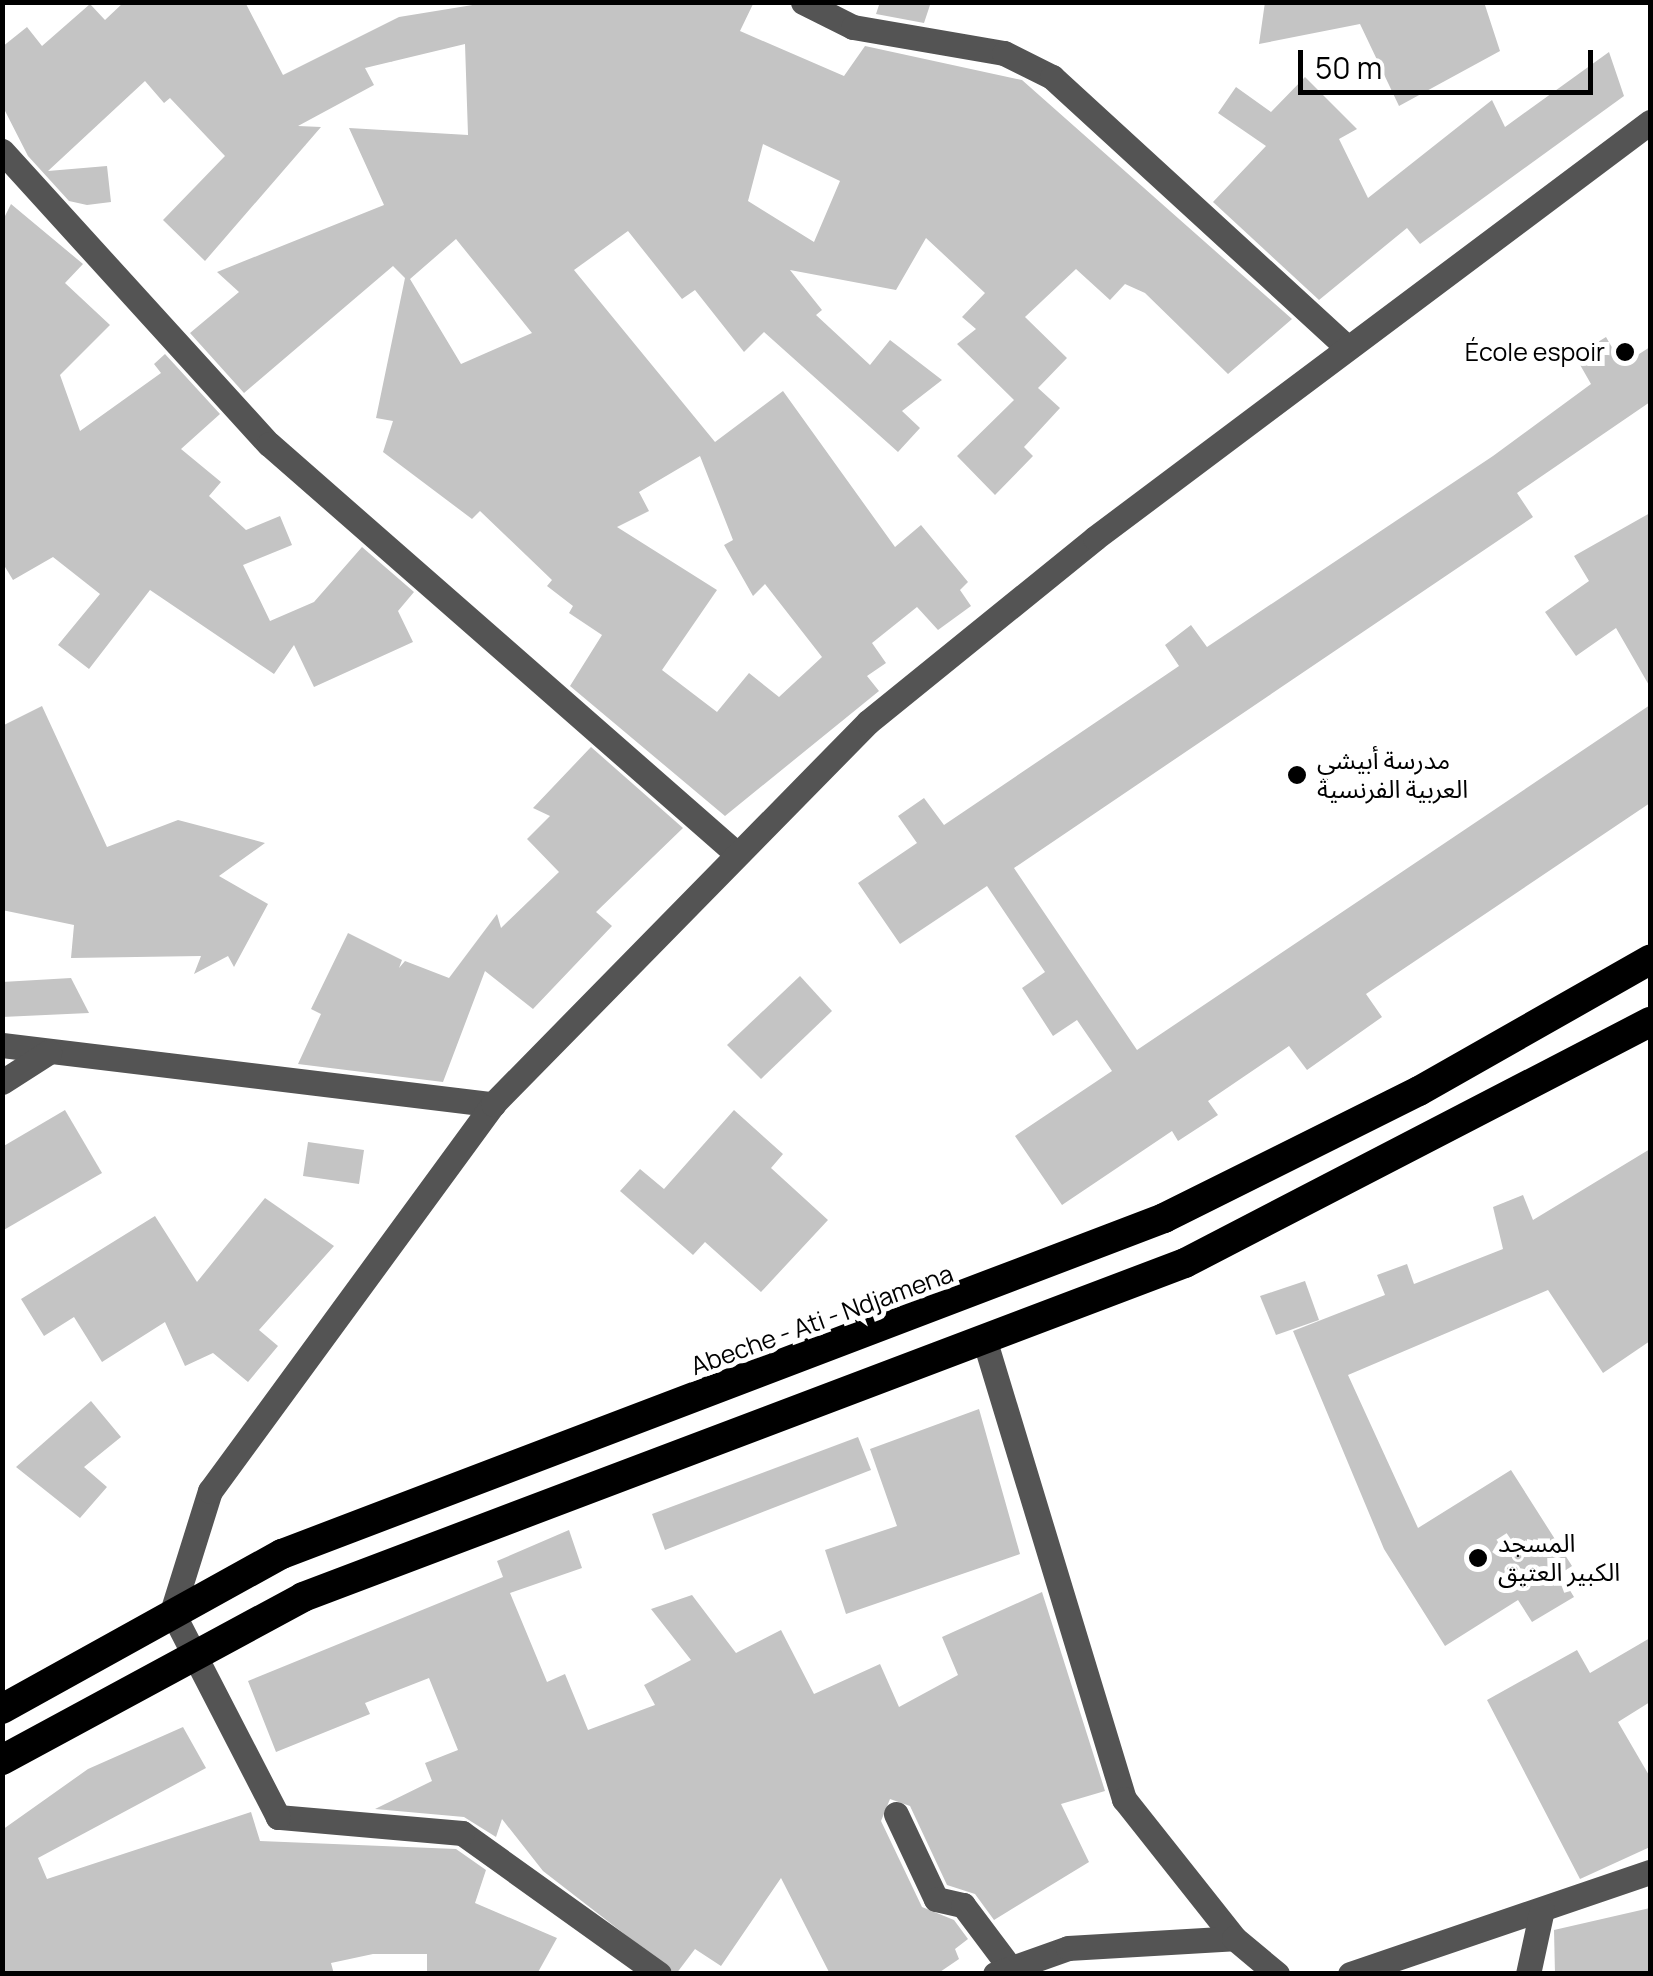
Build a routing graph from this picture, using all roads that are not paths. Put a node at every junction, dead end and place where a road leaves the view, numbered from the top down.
1 (803, 2) edge
2 (1650, 122) edge
3 (2, 152) edge
4 (1347, 348) junction
5 (738, 854) junction
6 (1650, 960) edge
7 (1650, 1022) edge
8 (2, 1045) edge
9 (49, 1052) junction
10 (2, 1082) edge
11 (493, 1104) junction
12 (986, 1345) junction
13 (172, 1612) junction
14 (192, 1654) junction
15 (2, 1709) edge
16 (2, 1760) edge
17 (896, 1814) dead end
18 (1650, 1872) edge
19 (1542, 1908) junction
20 (1234, 1938) junction
21 (1001, 1969) edge
22 (660, 1974) edge
23 (1278, 1974) edge
24 (1350, 1974) edge
25 (1528, 1974) edge

1 - 4 street
2 - 4 street
3 - 5 street
4 - 5 street
5 - 11 street
6 - 13 highway, Abeche - Ati - Ndjamena
7 - 12 highway
8 - 9 street
9 - 10 street
9 - 11 street
11 - 13 street
12 - 14 highway
12 - 20 street
13 - 14 street
13 - 15 highway, Abeche - Ati - Ndjamena
14 - 16 highway
14 - 22 street
17 - 21 street
18 - 19 street
19 - 24 street
19 - 25 street
20 - 21 street
20 - 23 street

